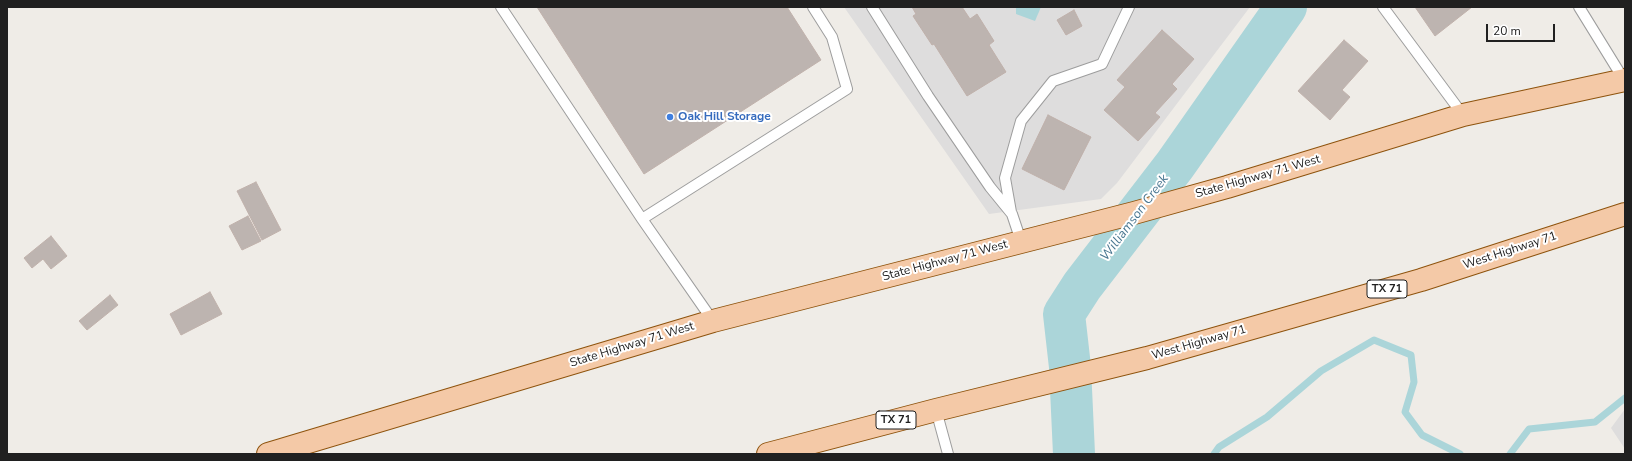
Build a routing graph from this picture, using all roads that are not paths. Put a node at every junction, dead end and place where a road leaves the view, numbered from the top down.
1 (501, 7) edge
2 (813, 7) edge
3 (872, 7) edge
4 (1128, 7) edge
5 (1383, 7) edge
6 (1578, 7) edge
7 (1625, 80) edge
8 (1463, 115) junction
9 (1012, 214) junction
10 (1625, 214) edge
11 (642, 219) junction
12 (1021, 241) junction
13 (714, 321) junction
14 (936, 410) junction
15 (774, 453) edge
16 (268, 454) edge
17 (948, 454) edge

1 - 11 lane
2 - 11 lane
3 - 9 lane
4 - 9 lane
5 - 8 lane
6 - 7 lane
7 - 8 main road, State Highway 71 West
8 - 12 main road, State Highway 71 West
9 - 12 lane
10 - 14 main road, West Highway 71 / TX 71
11 - 13 lane
12 - 13 main road, State Highway 71 West
13 - 16 main road, State Highway 71 West
14 - 15 main road, West Highway 71 / TX 71
14 - 17 lane

